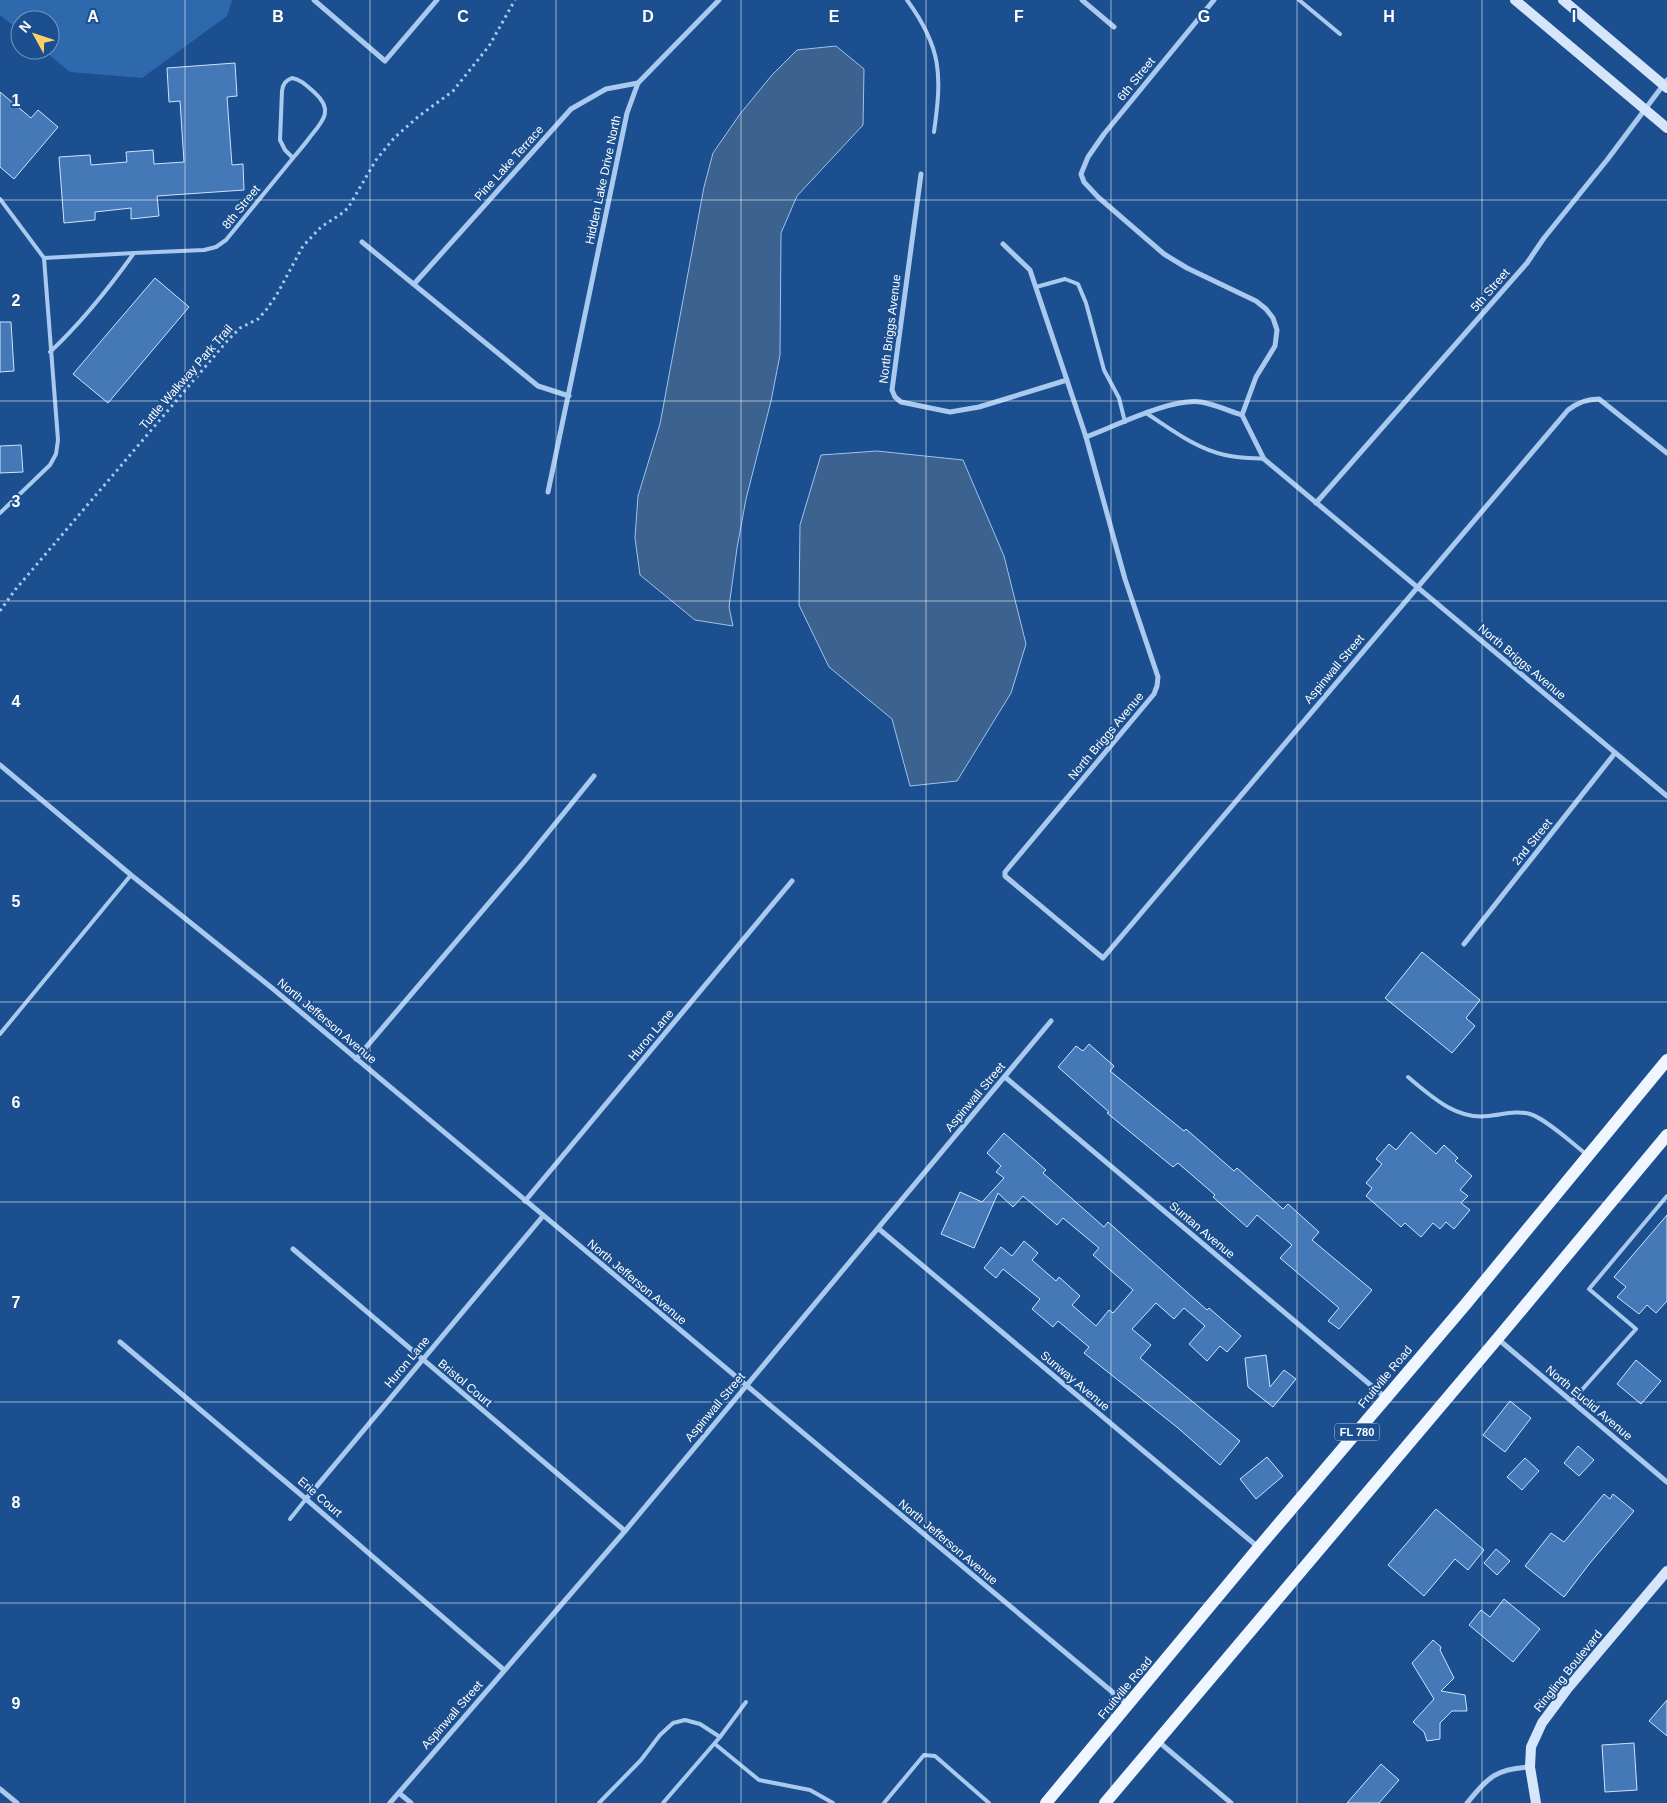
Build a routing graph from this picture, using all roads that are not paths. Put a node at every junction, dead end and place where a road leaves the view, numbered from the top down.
1 (314, 0) edge
2 (437, 0) edge
3 (718, 0) edge
4 (907, 0) edge
5 (1082, 0) edge
6 (1214, 0) edge
7 (1298, 0) edge
8 (1515, 0) edge
9 (1563, 0) edge
10 (1114, 27) dead end
11 (1340, 34) dead end
12 (638, 83) junction
13 (1666, 84) edge
14 (1644, 109) junction
15 (1667, 128) edge
16 (934, 132) dead end
17 (293, 158) junction
18 (921, 174) dead end
19 (0, 199) edge
20 (362, 242) dead end
21 (1002, 244) dead end
22 (134, 253) junction
23 (44, 258) junction
24 (414, 284) junction
25 (1036, 287) junction
26 (50, 352) junction
27 (1067, 380) junction
28 (569, 396) junction
29 (1146, 413) junction
30 (1242, 415) junction
31 (1125, 422) junction
32 (1086, 437) junction
33 (1667, 453) edge
34 (1264, 459) junction
35 (548, 492) dead end
36 (1316, 503) junction
37 (0, 513) edge
38 (1416, 588) junction
39 (1615, 753) junction
40 (0, 765) edge
41 (594, 776) dead end
42 (1667, 796) edge
43 (131, 875) junction
44 (792, 881) dead end
45 (1464, 944) dead end
46 (1103, 958) joint
47 (1052, 1021) dead end
48 (0, 1034) edge
49 (356, 1059) junction
50 (1667, 1060) edge
51 (1005, 1077) junction
52 (1408, 1077) dead end
53 (1667, 1134) edge
54 (1588, 1155) junction
55 (1667, 1196) edge
56 (525, 1201) junction
57 (543, 1216) junction
58 (879, 1229) junction
59 (293, 1249) dead end
60 (1498, 1338) junction
61 (120, 1342) dead end
62 (422, 1360) junction
63 (746, 1386) junction
64 (1386, 1398) junction
65 (1572, 1401) junction
66 (1667, 1482) edge
67 (306, 1499) junction
68 (290, 1519) dead end
69 (625, 1531) junction
70 (1259, 1547) junction
71 (1667, 1571) edge
72 (504, 1670) junction
73 (746, 1702) dead end
74 (1128, 1706) junction
75 (720, 1736) junction
76 (1157, 1741) junction
77 (715, 1744) junction
78 (1530, 1767) junction
79 (0, 1789) edge
80 (399, 1793) junction
81 (17, 1803) edge
82 (390, 1803) edge
83 (411, 1803) edge
84 (599, 1803) edge
85 (662, 1803) edge
86 (833, 1803) edge
87 (884, 1803) edge
88 (989, 1803) edge
89 (1046, 1803) edge
90 (1105, 1803) edge
91 (1231, 1803) edge
92 (1467, 1803) edge
93 (1536, 1803) edge

1 - 2 street
3 - 12 street, Hidden Lake Drive North
4 - 16 lane
5 - 10 street
6 - 30 street, 6th Street
7 - 11 lane
8 - 14 main road
9 - 13 main road
12 - 24 street, Pine Lake Terrace
12 - 28 street, Hidden Lake Drive North
13 - 14 street, 5th Street
14 - 15 main road
14 - 36 street, 5th Street
17 - 17 lane, 8th Street
17 - 22 lane, 8th Street
18 - 27 street, North Briggs Avenue
19 - 23 lane
20 - 24 street
21 - 25 street, North Briggs Avenue
22 - 23 lane, 8th Street
22 - 26 lane
23 - 26 lane
24 - 28 street
25 - 27 street, North Briggs Avenue
25 - 31 lane
26 - 37 lane
27 - 32 street, North Briggs Avenue
28 - 35 street, Hidden Lake Drive North
29 - 30 street
29 - 31 street
29 - 34 lane
30 - 34 street, North Briggs Avenue
31 - 32 street
32 - 46 street, North Briggs Avenue
33 - 38 street, Aspinwall Street
34 - 36 street, North Briggs Avenue
36 - 38 street, North Briggs Avenue
38 - 39 street, North Briggs Avenue
38 - 46 street, Aspinwall Street
39 - 42 street, North Briggs Avenue
39 - 45 street, 2nd Street
40 - 43 street, North Jefferson Avenue
41 - 49 street
43 - 48 lane
43 - 49 street, North Jefferson Avenue
44 - 56 street, Huron Lane
47 - 51 street, Aspinwall Street
49 - 56 street, North Jefferson Avenue
50 - 54 main road, Fruitville Road / FL 780
51 - 58 street, Aspinwall Street
51 - 64 street, Suntan Avenue
52 - 54 lane
53 - 60 main road
54 - 64 main road, Fruitville Road / FL 780
55 - 65 lane
56 - 57 street, North Jefferson Avenue
57 - 62 street, Huron Lane
57 - 63 street, North Jefferson Avenue
58 - 63 street, Aspinwall Street
58 - 70 street, Sunway Avenue
59 - 62 street, Bristol Court
60 - 65 street, North Euclid Avenue
60 - 76 main road
61 - 67 street, Erie Court
62 - 67 street, Huron Lane
62 - 69 street, Bristol Court
63 - 69 street, Aspinwall Street
63 - 74 street, North Jefferson Avenue
64 - 70 main road, Fruitville Road / FL 780
65 - 66 street, North Euclid Avenue
67 - 68 lane
67 - 72 street, Erie Court
69 - 72 street, Aspinwall Street
70 - 74 main road, Fruitville Road / FL 780
71 - 78 main road, Ringling Boulevard
72 - 80 street, Aspinwall Street
73 - 75 lane
74 - 89 main road, Fruitville Road / FL 780
75 - 77 lane
75 - 84 lane
76 - 90 main road
76 - 91 street
77 - 85 lane
77 - 86 lane
78 - 92 street
78 - 93 main road, Ringling Boulevard
79 - 81 street
80 - 82 street, Aspinwall Street
80 - 83 street
87 - 88 lane

